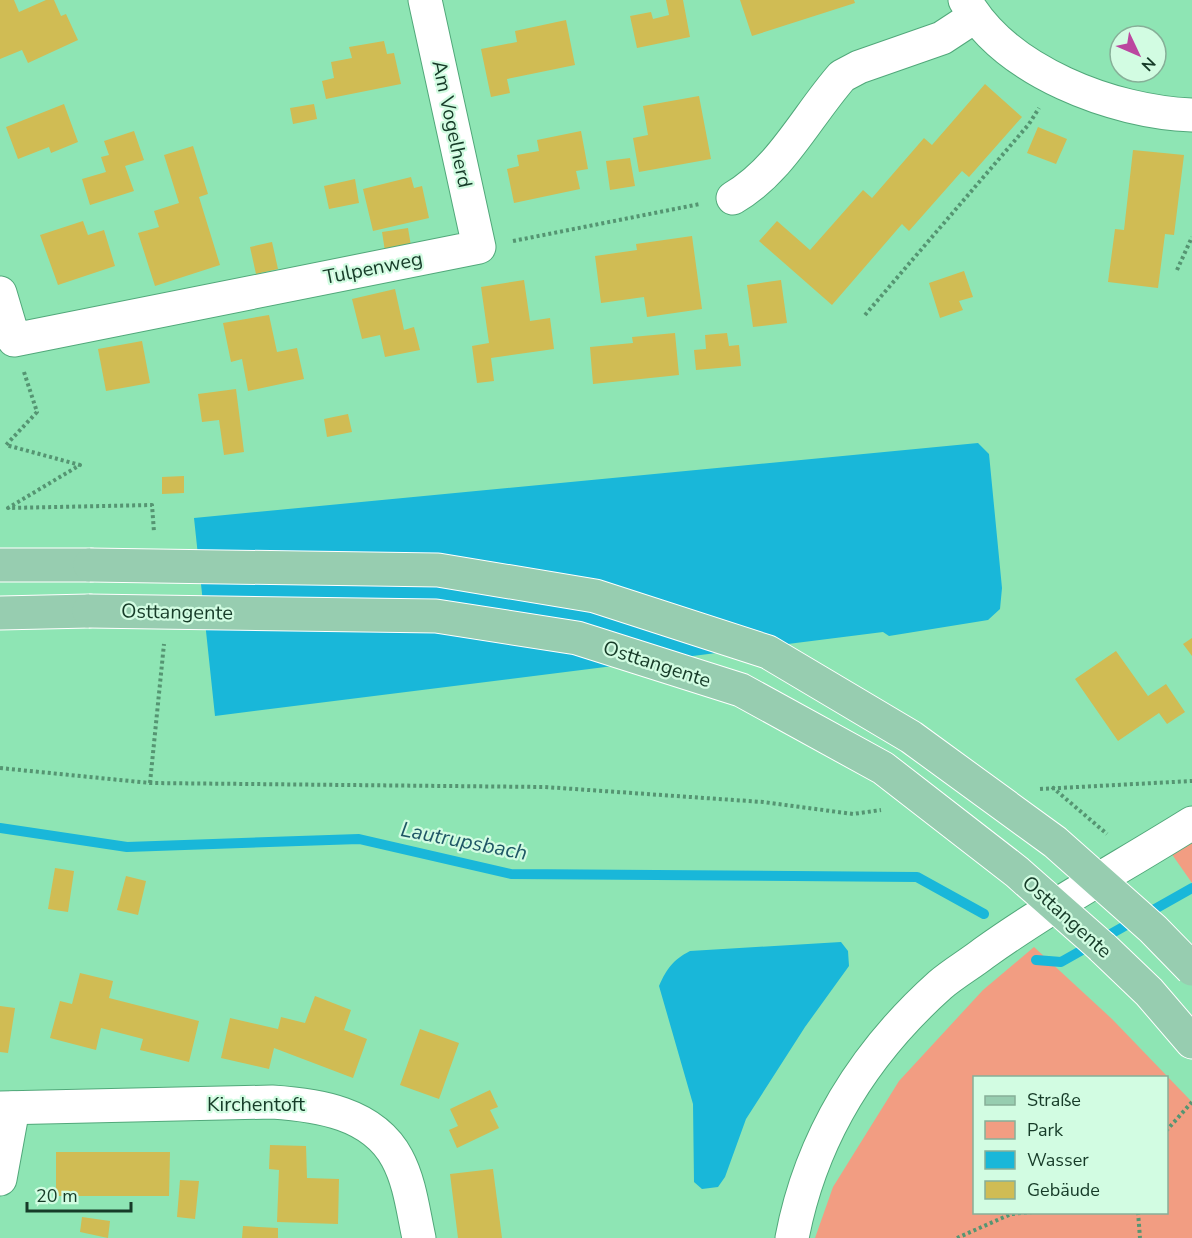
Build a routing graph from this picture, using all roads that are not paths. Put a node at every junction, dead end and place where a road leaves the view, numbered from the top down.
1 (425, 0) edge
2 (970, 8) edge
3 (1192, 115) edge
4 (733, 198) road end
5 (479, 247) joint
6 (0, 293) edge
7 (0, 565) edge
8 (0, 613) edge
9 (1192, 823) edge
10 (1192, 969) edge
11 (1192, 1041) edge
12 (6, 1108) edge
13 (0, 1179) edge
14 (419, 1238) edge
15 (792, 1238) edge

1 - 5 street, Am Vogelherd
2 - 3 street
2 - 4 street
5 - 6 street, Tulpenweg
7 - 10 main road, bridge
8 - 11 main road, Osttangente, bridge
9 - 15 street
12 - 13 street, Kirchentoft
12 - 14 street, Kirchentoft

